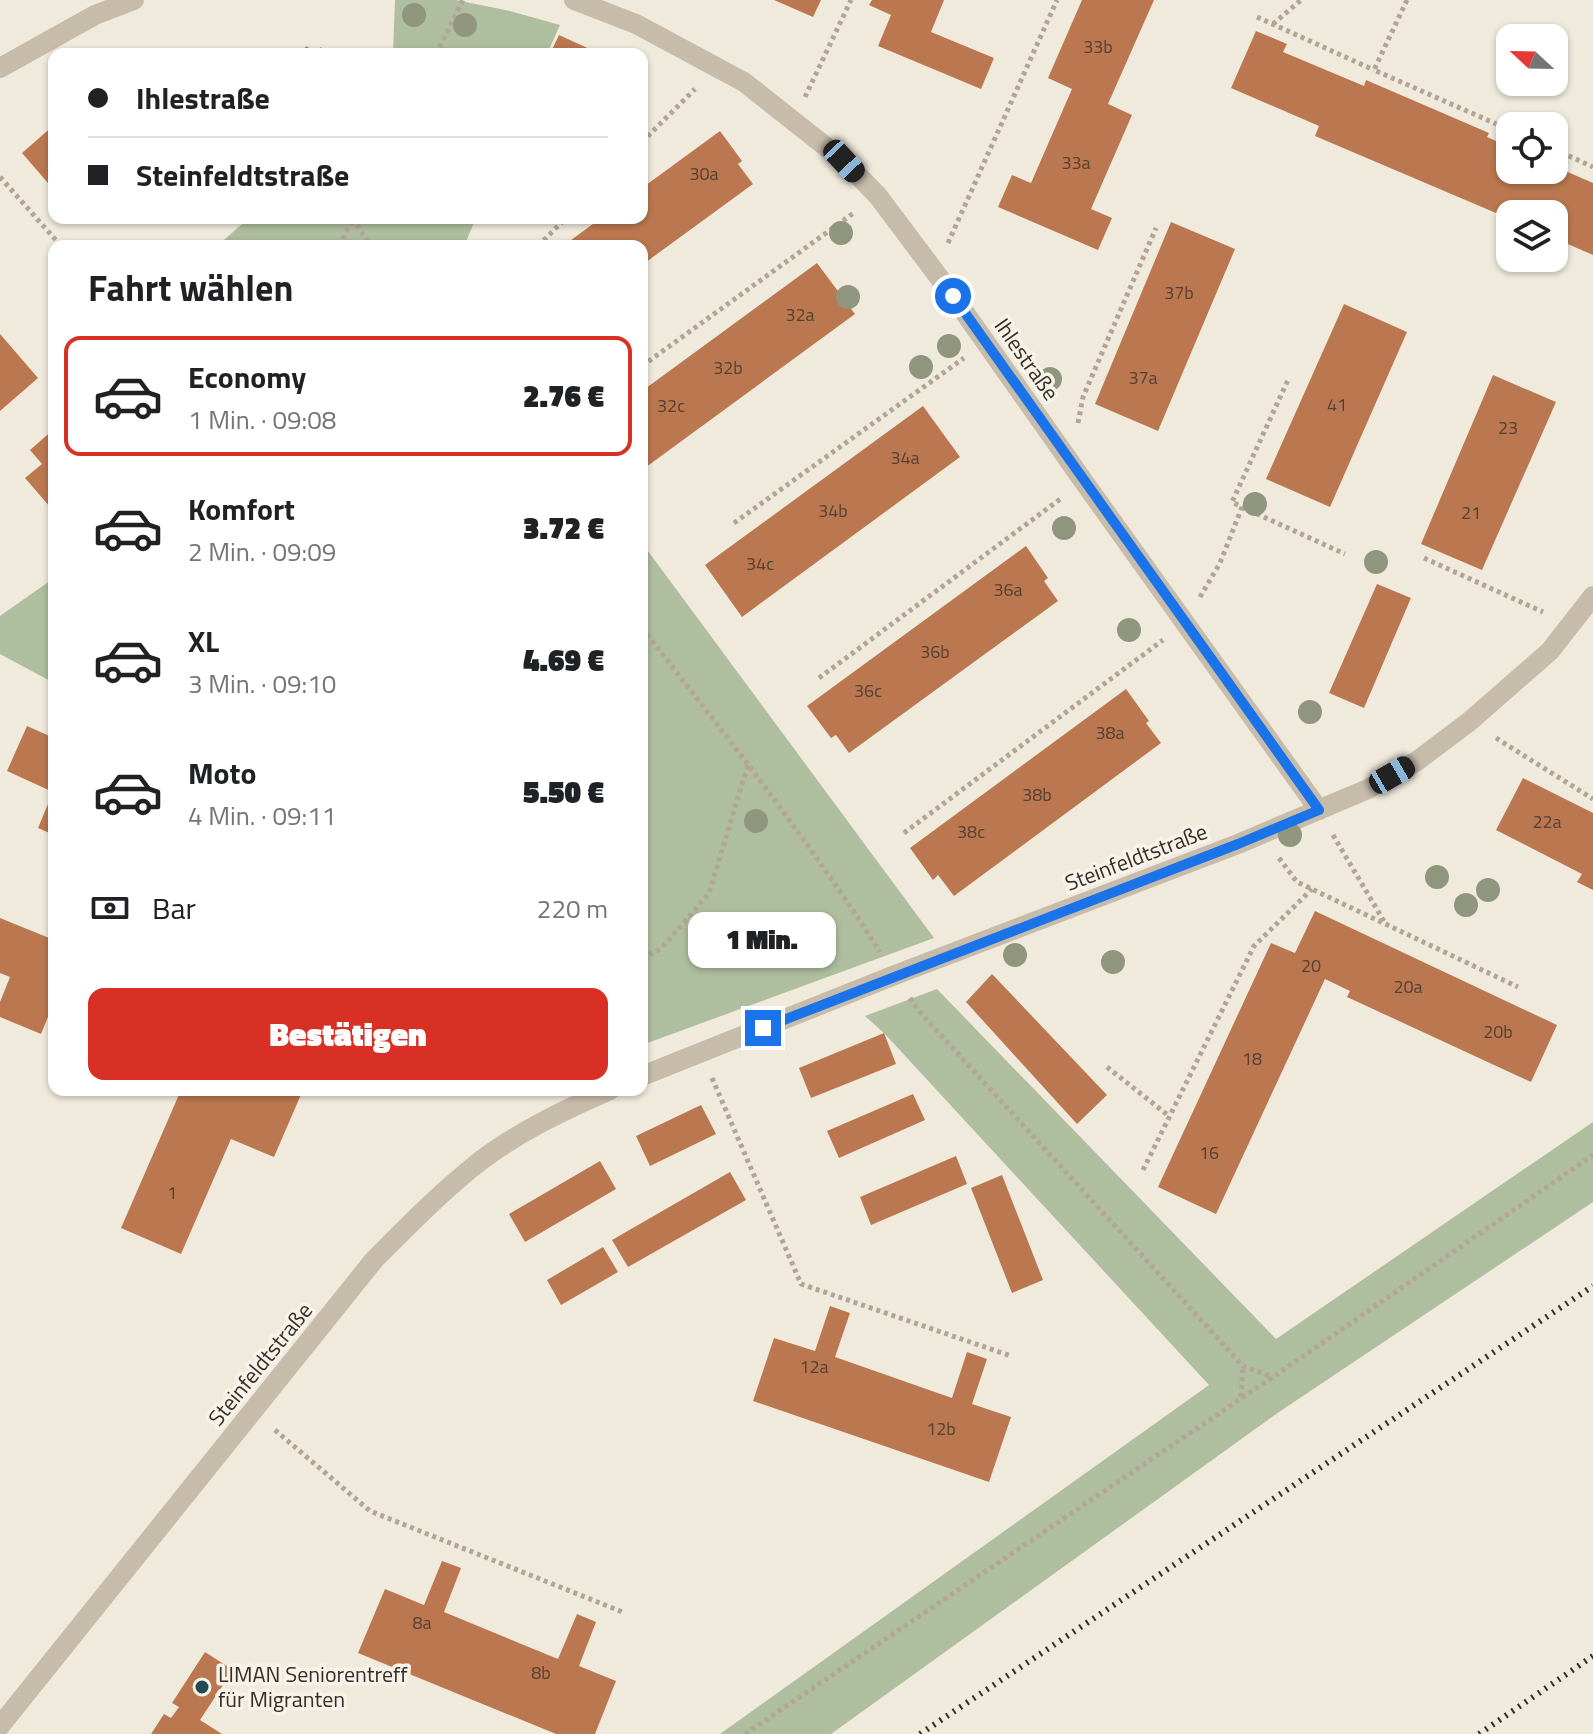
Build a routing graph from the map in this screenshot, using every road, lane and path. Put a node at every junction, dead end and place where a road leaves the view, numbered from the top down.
1 (134, 0) edge
2 (463, 0) edge
3 (574, 0) edge
4 (851, 0) edge
5 (1057, 0) edge
6 (1301, 0) edge
7 (1407, 0) edge
8 (1257, 17) dead end
9 (1273, 24) junction
10 (439, 48) edge
11 (717, 66) junction
12 (0, 68) edge
13 (1374, 70) junction
14 (794, 120) junction
15 (1496, 124) edge
16 (648, 136) edge
17 (1568, 155) edge
18 (1593, 167) edge
19 (0, 177) edge
20 (878, 196) junction
21 (560, 224) edge
22 (1156, 228) dead end
23 (56, 240) edge
24 (544, 240) edge
25 (935, 271) junction
26 (986, 342) junction
27 (648, 362) edge
28 (1288, 380) dead end
29 (1071, 464) junction
30 (1084, 482) junction
31 (1242, 507) junction
32 (734, 523) dead end
33 (1345, 554) dead end
34 (1424, 558) dead end
35 (1593, 596) edge
36 (1185, 623) junction
37 (1571, 625) junction
38 (648, 636) edge
39 (819, 678) dead end
40 (1470, 721) junction
41 (748, 765) junction
42 (1593, 799) edge
43 (1319, 810) junction
44 (904, 833) dead end
45 (1262, 834) junction
46 (1312, 889) junction
47 (1385, 924) junction
48 (648, 955) edge
49 (895, 975) junction
50 (1518, 987) dead end
51 (701, 1053) junction
52 (1107, 1067) dead end
53 (648, 1074) edge
54 (596, 1096) edge
55 (1169, 1116) junction
56 (1593, 1155) edge
57 (1143, 1170) dead end
58 (1011, 1356) dead end
59 (1243, 1366) junction
60 (1273, 1377) junction
61 (1241, 1398) junction
62 (253, 1411) junction
63 (625, 1613) dead end
64 (0, 1726) edge
65 (745, 1734) edge

1 - 12 street
2 - 10 path
3 - 11 street, Ihlestraße
4 - 14 path
5 - 25 path
6 - 9 path
7 - 13 path
8 - 9 path
9 - 13 path
11 - 14 street, Ihlestraße
11 - 16 path
13 - 15 path
14 - 20 street, Ihlestraße
17 - 18 path
19 - 23 path
20 - 25 street, Ihlestraße
20 - 27 path
21 - 24 path
22 - 29 path
25 - 26 street, Ihlestraße
26 - 29 street, Ihlestraße
26 - 32 path
28 - 31 path
29 - 30 street, Ihlestraße
30 - 36 street, Ihlestraße
30 - 39 path
31 - 33 path
31 - 36 path
34 - 37 path
35 - 37 street, Steinfeldtstraße
36 - 43 street, Ihlestraße
36 - 44 path
37 - 40 street, Steinfeldtstraße
38 - 41 path
40 - 42 path
40 - 43 street, Steinfeldtstraße
41 - 48 path
41 - 49 path
43 - 45 street, Steinfeldtstraße
43 - 47 path
45 - 46 path
45 - 49 street, Steinfeldtstraße
46 - 47 path
46 - 55 path
47 - 50 path
49 - 51 street, Steinfeldtstraße
49 - 59 path
51 - 53 street, Steinfeldtstraße
51 - 58 path
52 - 55 path
54 - 62 street, Steinfeldtstraße
55 - 57 path
56 - 60 path
59 - 60 path
59 - 61 path
60 - 61 path
61 - 65 path
62 - 63 path
62 - 64 street, Steinfeldtstraße

